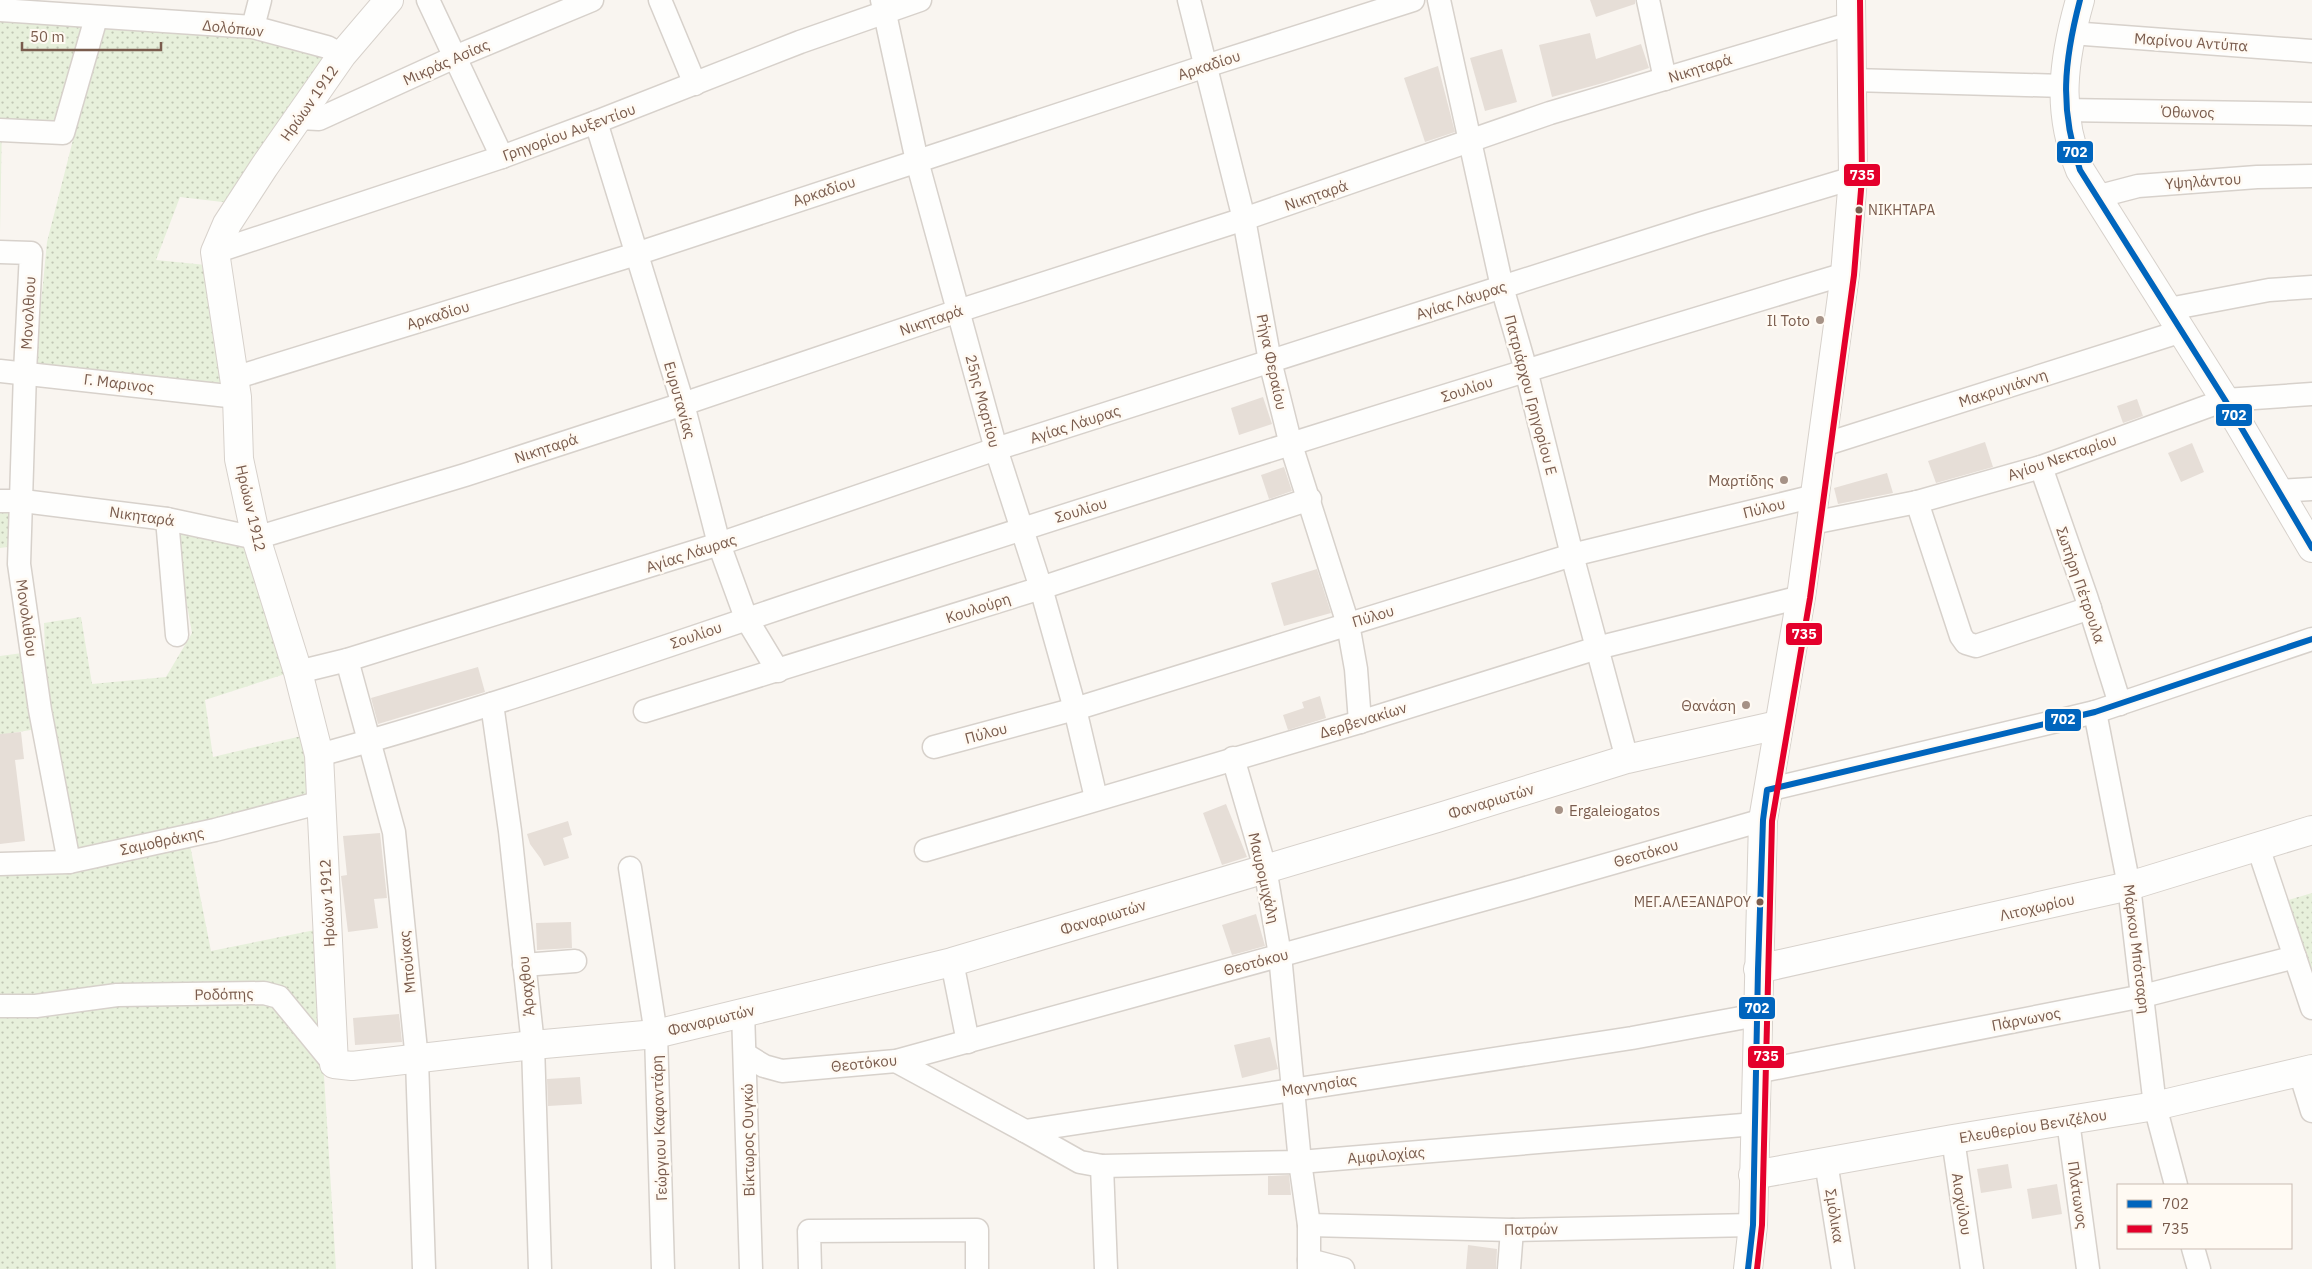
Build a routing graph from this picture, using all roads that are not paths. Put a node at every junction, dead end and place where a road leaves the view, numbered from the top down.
1 (260, 0) edge
2 (389, 0) edge
3 (428, 0) edge
4 (592, 0) edge
5 (660, 0) edge
6 (920, 0) edge
7 (1189, 0) edge
8 (1413, 0) edge
9 (1439, 0) edge
10 (1648, 0) edge
11 (2080, 0) edge
12 (884, 7) edge
13 (0, 10) edge
14 (1852, 12) edge
15 (96, 18) junction
16 (252, 27) junction
17 (2070, 33) junction
18 (2312, 50) edge
19 (342, 56) junction
20 (455, 57) junction
21 (1206, 66) junction
22 (1665, 79) junction
23 (1853, 80) junction
24 (695, 84) junction
25 (2064, 98) junction
26 (2312, 114) edge
27 (299, 118) junction
28 (596, 122) junction
29 (0, 130) edge
30 (1472, 142) junction
31 (502, 157) junction
32 (917, 160) junction
33 (2312, 176) edge
34 (1853, 178) junction
35 (2096, 197) junction
36 (1244, 219) junction
37 (0, 252) edge
38 (215, 252) junction
39 (636, 254) junction
40 (1845, 274) junction
41 (1502, 287) junction
42 (2312, 287) edge
43 (958, 311) junction
44 (2176, 320) junction
45 (1270, 361) junction
46 (0, 370) edge
47 (1526, 370) junction
48 (25, 372) junction
49 (236, 388) junction
50 (2312, 394) edge
51 (2225, 400) junction
52 (683, 404) junction
53 (1290, 444) junction
54 (1823, 445) junction
55 (996, 449) junction
56 (2041, 467) junction
57 (2312, 489) edge
58 (2278, 491) junction
59 (1815, 496) junction
60 (1310, 499) junction
61 (0, 501) edge
62 (23, 501) junction
63 (1918, 502) junction
64 (167, 518) junction
65 (1812, 523) junction
66 (1021, 529) junction
67 (256, 538) junction
68 (719, 544) junction
69 (2312, 548) edge
70 (1572, 556) junction
71 (1041, 588) junction
72 (1801, 596) junction
73 (2090, 608) junction
74 (746, 618) junction
75 (1348, 624) junction
76 (177, 635) dead end
77 (2312, 639) edge
78 (1596, 648) junction
79 (348, 660) junction
80 (778, 671) junction
81 (298, 672) junction
82 (492, 704) junction
83 (2120, 704) junction
84 (1075, 709) junction
85 (645, 711) dead end
86 (2095, 712) junction
87 (1360, 722) junction
88 (1778, 725) junction
89 (368, 742) junction
90 (934, 747) dead end
91 (319, 755) junction
92 (1233, 758) junction
93 (1627, 759) junction
94 (1767, 790) junction
95 (1096, 798) junction
96 (322, 802) junction
97 (1763, 820) junction
98 (2312, 830) edge
99 (2258, 847) junction
100 (926, 850) dead end
101 (69, 862) junction
102 (0, 864) edge
103 (630, 868) dead end
104 (1265, 868) junction
105 (2130, 886) junction
106 (1280, 955) junction
107 (2295, 957) junction
108 (575, 961) dead end
109 (952, 962) junction
110 (524, 965) junction
111 (1758, 969) junction
112 (2143, 996) junction
113 (0, 1006) edge
114 (2312, 1008) edge
115 (743, 1012) junction
116 (1757, 1015) junction
117 (656, 1034) junction
118 (968, 1042) junction
119 (533, 1045) junction
120 (746, 1056) junction
121 (416, 1060) junction
122 (896, 1061) junction
123 (334, 1064) junction
124 (2306, 1070) edge
125 (1756, 1072) junction
126 (1294, 1089) junction
127 (2155, 1106) junction
128 (2312, 1111) edge
129 (2068, 1121) junction
130 (1755, 1124) junction
131 (1025, 1131) junction
132 (1953, 1139) junction
133 (1300, 1162) junction
134 (1826, 1162) junction
135 (1102, 1166) junction
136 (1753, 1175) junction
137 (2176, 1184) edge
138 (1309, 1225) junction
139 (1753, 1225) junction
140 (1512, 1230) junction
141 (2193, 1249) edge
142 (1309, 1265) edge
143 (424, 1269) edge
144 (540, 1269) edge
145 (663, 1269) edge
146 (751, 1269) edge
147 (810, 1269) edge
148 (977, 1269) edge
149 (1106, 1269) edge
150 (1343, 1269) edge
151 (1509, 1269) edge
152 (1748, 1269) edge
153 (1843, 1269) edge
154 (1972, 1269) edge
155 (2088, 1269) edge
156 (2199, 1269) edge

1 - 16 street
2 - 19 street, Ηρώων 1912
3 - 20 street
4 - 20 street, Μικράς Ασίας
5 - 24 street
6 - 12 street, Γρηγορίου Αυξεντίου
7 - 21 street, Ρήγα Φεραίου
8 - 21 street, Αρκαδίου
9 - 30 street, Πατριάρχου Γρηγορίου Ε
10 - 22 street
11 - 17 street
12 - 24 street, Γρηγορίου Αυξεντίου
12 - 32 street, 25ης Μαρτίου
13 - 15 street, Δολόπων
14 - 22 street, Νικηταρά
14 - 23 street
15 - 16 street, Δολόπων
15 - 29 street
16 - 19 street, Δολόπων
17 - 18 street, Μαρίνου Αντύπα
17 - 25 street
19 - 27 street, Ηρώων 1912
20 - 27 street, Μικράς Ασίας
20 - 31 street
21 - 32 street, Αρκαδίου
21 - 36 street, Ρήγα Φεραίου
22 - 30 street, Νικηταρά
23 - 25 street, Όθωνος
23 - 34 street
24 - 28 street, Γρηγορίου Αυξεντίου
25 - 26 street, Όθωνος
25 - 35 street
27 - 38 street, Ηρώων 1912
28 - 31 street, Γρηγορίου Αυξεντίου
28 - 39 street, Ευρυτανίας
30 - 36 street, Νικηταρά
30 - 41 street, Πατριάρχου Γρηγορίου Ε
31 - 38 street, Γρηγορίου Αυξεντίου
32 - 39 street, Αρκαδίου
32 - 43 street, 25ης Μαρτίου
33 - 35 street, Υψηλάντου
34 - 40 street
34 - 41 street, Αγίας Λάυρας
35 - 44 street
36 - 43 street, Νικηταρά
36 - 45 street, Ρήγα Φεραίου
37 - 48 street, Μονολθιου
38 - 49 street, Ηρώων 1912
39 - 49 street, Αρκαδίου
39 - 52 street, Ευρυτανίας
40 - 47 street, Σουλίου
40 - 54 street
41 - 45 street, Αγίας Λάυρας
41 - 47 street, Πατριάρχου Γρηγορίου Ε
42 - 44 street, Μακρυγιάννη
43 - 52 street, Νικηταρά
43 - 55 street, 25ης Μαρτίου
44 - 51 street
44 - 54 street, Μακρυγιάννη
45 - 53 street, Ρήγα Φεραίου
45 - 55 street, Αγίας Λάυρας
46 - 48 street, Γ. Μαρινος
47 - 53 street, Σουλίου
47 - 70 street, Πατριάρχου Γρηγορίου Ε
48 - 49 street, Γ. Μαρινος
48 - 62 street, Μονολιθίου
49 - 67 street, Ηρώων 1912
50 - 51 street, Αγίου Νεκταρίου
51 - 56 street, Αγίου Νεκταρίου
51 - 58 street
52 - 67 street, Νικηταρά
52 - 68 street, Ευρυτανίας
53 - 60 street, Ρήγα Φεραίου
53 - 66 street, Σουλίου
54 - 59 street
55 - 66 street, 25ης Μαρτίου
55 - 68 street, Αγίας Λάυρας
56 - 63 street, Αγίου Νεκταρίου
56 - 73 street, Σωτήρη Πέτρουλα
57 - 58 street
58 - 69 street
59 - 65 street
59 - 70 street, Πύλου
60 - 71 street, Κουλούρη
60 - 75 street, Ρήγα Φεραίου
61 - 62 street, Νικηταρά
62 - 64 street, Νικηταρά
62 - 101 street, Μονολιθίου
63 - 65 street, Αγίου Νεκταρίου
63 - 73 street
64 - 67 street, Νικηταρά
64 - 76 street
65 - 72 street
66 - 71 street, 25ης Μαρτίου
66 - 74 street, Σουλίου
67 - 81 street, Ηρώων 1912
68 - 74 street, Ευρυτανίας
68 - 79 street, Αγίας Λάυρας
70 - 75 street, Πύλου
70 - 78 street, Πατριάρχου Γρηγορίου Ε
71 - 80 street, Κουλούρη
71 - 84 street, 25ης Μαρτίου
72 - 78 street, Δερβενακίων
72 - 88 street
73 - 83 street, Σωτήρη Πέτρουλα
74 - 80 street, Ευρυτανίας
74 - 82 street, Σουλίου
75 - 84 street, Πύλου
75 - 87 street, Ρήγα Φεραίου
77 - 83 street
78 - 87 street, Δερβενακίων
78 - 93 street, Πατριάρχου Γρηγορίου Ε
79 - 81 street, Αγίας Λάυρας
79 - 89 street, Μπούκας
80 - 85 street, Κουλούρη
81 - 91 street, Ηρώων 1912
82 - 89 street, Σουλίου
82 - 110 street, Άραχθου
83 - 86 street
84 - 90 street, Πύλου
84 - 95 street, 25ης Μαρτίου
86 - 94 street
86 - 105 street, Μάρκου Μπότσαρη
87 - 92 street, Δερβενακίων
88 - 93 street, Φαναριωτών
88 - 94 street
89 - 91 street, Σουλίου
89 - 121 street, Μπούκας
91 - 96 street, Ηρώων 1912
92 - 95 street, Δερβενακίων
92 - 104 street, Μαυρομιχάλη
93 - 104 street, Φαναριωτών
94 - 97 street
95 - 100 street, Δερβενακίων
96 - 101 street, Σαμοθράκης
96 - 123 street, Ηρώων 1912
97 - 106 street, Θεοτόκου
97 - 111 street
98 - 99 street, Λιτοχωρίου
99 - 105 street, Λιτοχωρίου
99 - 107 street
101 - 102 street, Σαμοθράκης
103 - 117 street, Γεώργιου Καφαντάρη
104 - 106 street, Μαυρομιχάλη
104 - 109 street, Φαναριωτών
105 - 111 street, Λιτοχωρίου
105 - 112 street, Μάρκου Μπότσαρη
106 - 118 street, Θεοτόκου
106 - 126 street, Μαυρομιχάλη
107 - 112 street, Πάρνωνος
107 - 114 street
108 - 110 street
109 - 115 street, Φαναριωτών
109 - 118 street
110 - 119 street, Άραχθου
111 - 116 street
112 - 125 street, Πάρνωνος
112 - 127 street, Μάρκου Μπότσαρη
113 - 123 street, Ροδόπης
115 - 117 street, Φαναριωτών
115 - 120 street, Βίκτωρος Ουγκώ
116 - 125 street
116 - 126 street, Μαγνησίας
117 - 119 street, Φαναριωτών
117 - 145 street, Γεώργιου Καφαντάρη
118 - 122 street, Θεοτόκου
119 - 121 street, Φαναριωτών
119 - 144 street, Άραχθου
120 - 122 street, Θεοτόκου
120 - 146 street, Βίκτωρος Ουγκώ
121 - 123 street
121 - 143 street, Μπούκας
122 - 131 street
124 - 127 street, Ελευθερίου Βενιζέλου
124 - 128 street
125 - 130 street
126 - 131 street, Μαγνησίας
126 - 133 street, Μαυρομιχάλη
127 - 129 street, Ελευθερίου Βενιζέλου
127 - 137 street, Μάρκου Μπότσαρη
129 - 132 street, Ελευθερίου Βενιζέλου
129 - 155 street, Πλάτωνος
130 - 133 street, Αμφιλοχίας
130 - 136 street
131 - 135 street, Αμφιλοχίας
132 - 134 street, Ελευθερίου Βενιζέλου
132 - 154 street, Αισχύλου
133 - 135 street, Αμφιλοχίας
133 - 138 street, Μαυρομιχάλη
134 - 136 street, Ελευθερίου Βενιζέλου
134 - 153 street, Σμόλικα
135 - 149 street
136 - 139 street
138 - 140 street, Πατρών
138 - 142 street, Μαυρομιχάλη
139 - 140 street, Πατρών
139 - 152 street
140 - 151 street
141 - 156 street
142 - 150 street
147 - 148 street

